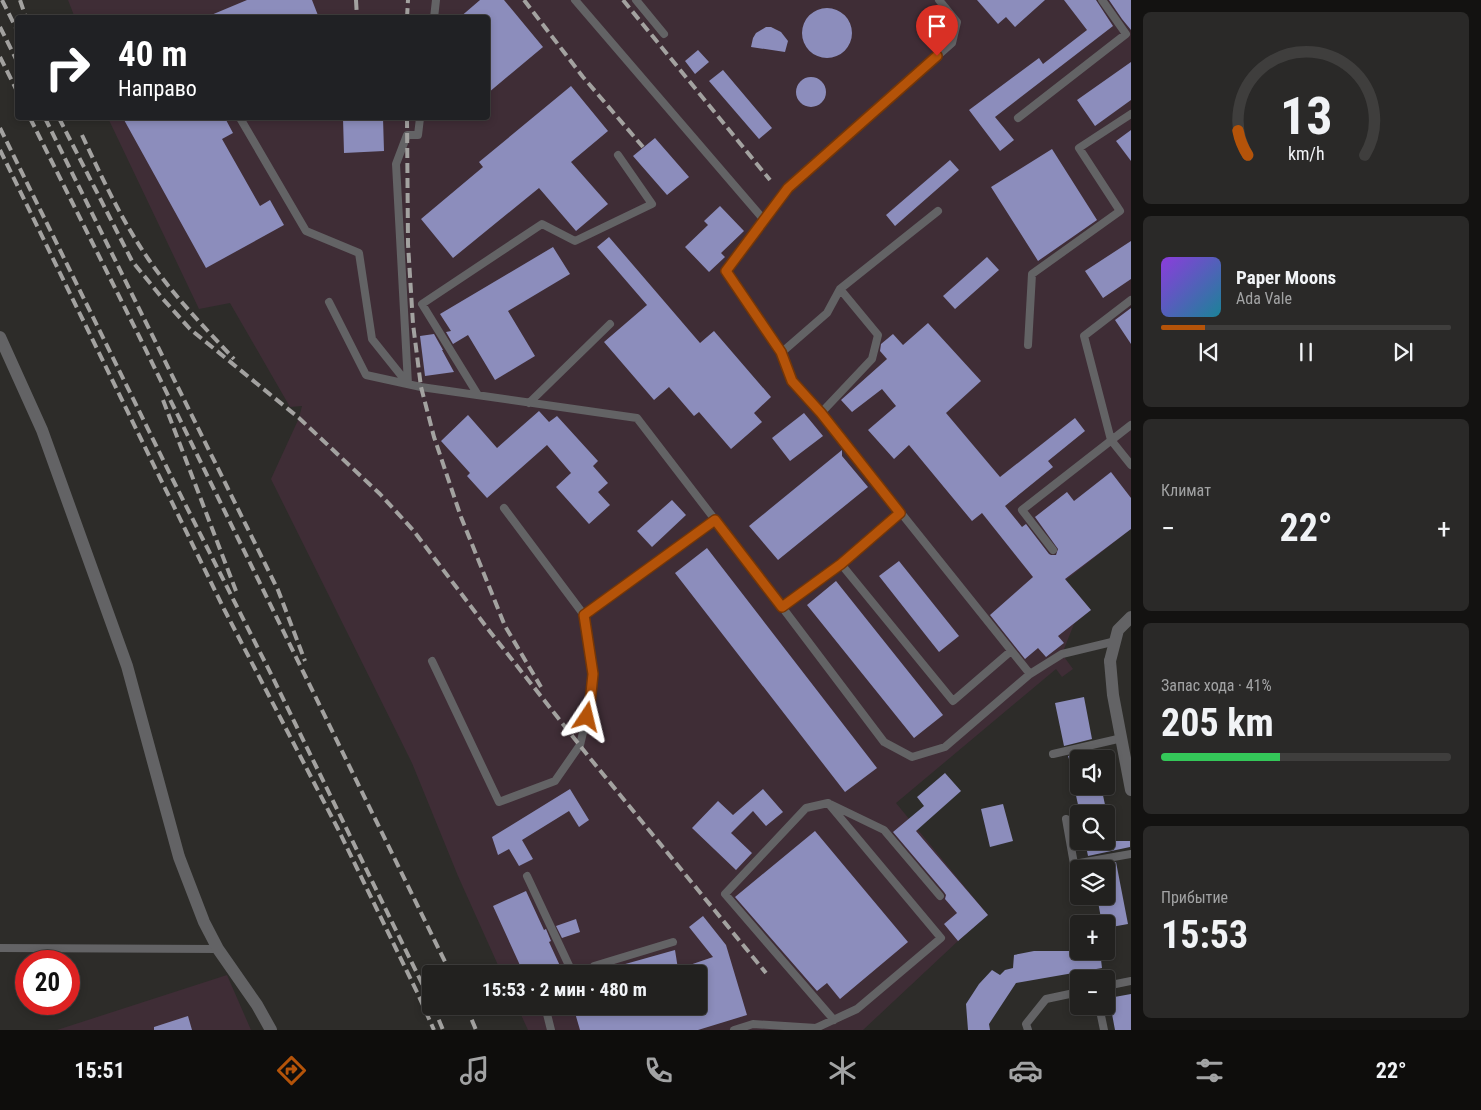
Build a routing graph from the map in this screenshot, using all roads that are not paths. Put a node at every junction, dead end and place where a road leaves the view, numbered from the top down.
1 (436, 0) edge
2 (574, 0) edge
3 (636, 0) edge
4 (940, 0) edge
5 (1102, 0) edge
6 (434, 15) edge
7 (1128, 32) edge
8 (664, 34) dead end
9 (1131, 114) edge
10 (1018, 118) dead end
11 (241, 120) edge
12 (420, 120) edge
13 (618, 156) dead end
14 (938, 211) dead end
15 (764, 220) junction
16 (840, 290) junction
17 (1131, 300) edge
18 (329, 302) dead end
19 (610, 324) dead end
20 (0, 337) edge
21 (1028, 345) dead end
22 (781, 352) junction
23 (408, 384) junction
24 (478, 395) junction
25 (529, 403) junction
26 (821, 413) junction
27 (1131, 425) edge
28 (1111, 440) junction
29 (1131, 465) edge
30 (504, 508) dead end
31 (900, 513) junction
32 (715, 520) junction
33 (1053, 550) dead end
34 (841, 564) junction
35 (782, 607) junction
36 (584, 615) junction
37 (1131, 617) edge
38 (1116, 641) junction
39 (1011, 651) junction
40 (432, 661) dead end
41 (1030, 674) junction
42 (1122, 738) junction
43 (1053, 754) dead end
44 (1131, 790) edge
45 (828, 803) junction
46 (1066, 819) dead end
47 (1131, 854) edge
48 (527, 876) dead end
49 (940, 896) dead end
50 (673, 942) dead end
51 (0, 948) edge
52 (218, 949) junction
53 (570, 965) edge
54 (597, 965) edge
55 (1131, 981) edge
56 (1115, 984) edge
57 (1070, 994) edge
58 (548, 1015) edge
59 (1101, 1015) edge
60 (834, 1020) junction
61 (271, 1030) edge
62 (551, 1030) edge
63 (734, 1030) edge
64 (1028, 1030) edge
65 (1104, 1030) edge

1 - 6 lane
2 - 15 lane
3 - 8 lane
4 - 15 lane
5 - 7 lane
7 - 10 lane
9 - 21 lane
11 - 23 lane
12 - 23 lane
13 - 24 lane
14 - 16 lane
15 - 22 lane
16 - 22 lane
16 - 26 lane
17 - 28 lane
18 - 23 lane
19 - 25 lane
20 - 52 street
22 - 26 lane
23 - 24 lane
24 - 25 lane
25 - 32 lane
26 - 31 lane
27 - 28 lane
28 - 29 lane
28 - 33 lane
30 - 36 lane
31 - 34 lane
31 - 39 lane
32 - 35 lane
32 - 36 lane
34 - 35 lane
34 - 39 lane
35 - 41 lane
36 - 40 lane
37 - 38 street
38 - 41 lane
38 - 42 street
39 - 41 lane
42 - 43 lane
42 - 44 street
45 - 49 lane
45 - 60 lane
45 - 60 lane
46 - 47 lane
48 - 53 lane
50 - 54 lane
51 - 52 lane
52 - 61 street
55 - 56 lane
57 - 64 lane
58 - 62 lane
59 - 65 lane
60 - 63 lane

